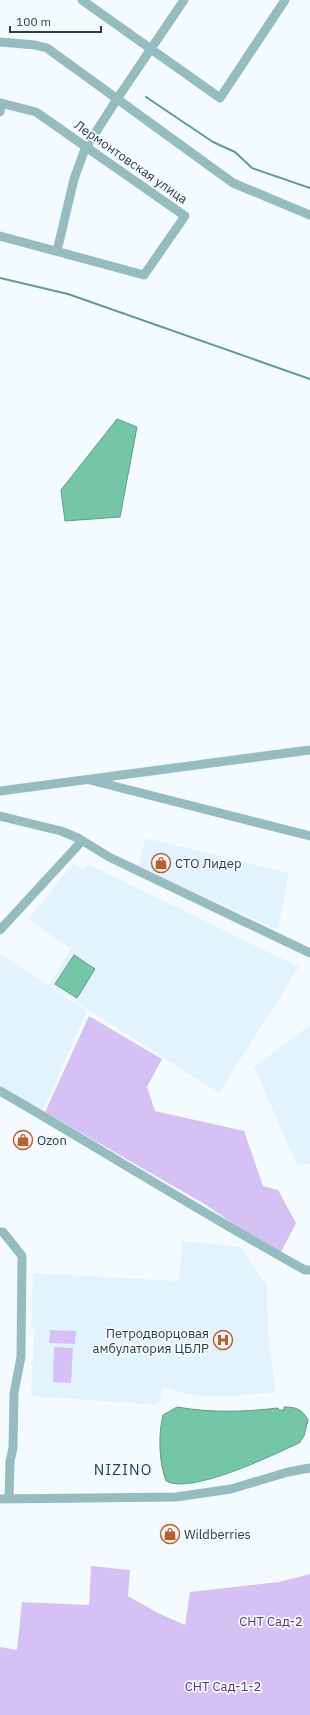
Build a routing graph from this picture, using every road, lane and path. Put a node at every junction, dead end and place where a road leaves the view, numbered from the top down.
1 (83, 0) edge
2 (184, 0) edge
3 (285, 0) edge
4 (0, 42) edge
5 (151, 50) junction
6 (117, 99) junction
7 (0, 112) edge
8 (87, 146) junction
9 (310, 215) edge
10 (0, 236) edge
11 (57, 251) junction
12 (310, 750) edge
13 (86, 779) junction
14 (0, 791) edge
15 (0, 816) edge
16 (310, 836) edge
17 (82, 841) junction
18 (0, 930) edge
19 (310, 953) edge
20 (0, 1091) edge
21 (0, 1232) edge
22 (310, 1270) edge
23 (310, 1468) edge
24 (5, 1499) edge

1 - 5 street
2 - 5 street
3 - 5 street
4 - 6 street
5 - 6 street
6 - 8 street
6 - 9 street
7 - 8 street, Лермонтовская улица
8 - 11 street
8 - 11 street, Лермонтовская улица
10 - 11 street, Лермонтовская улица
12 - 13 street
13 - 14 street
13 - 16 street
15 - 17 street
17 - 18 street
17 - 19 street
20 - 22 street
21 - 24 street
23 - 24 street

